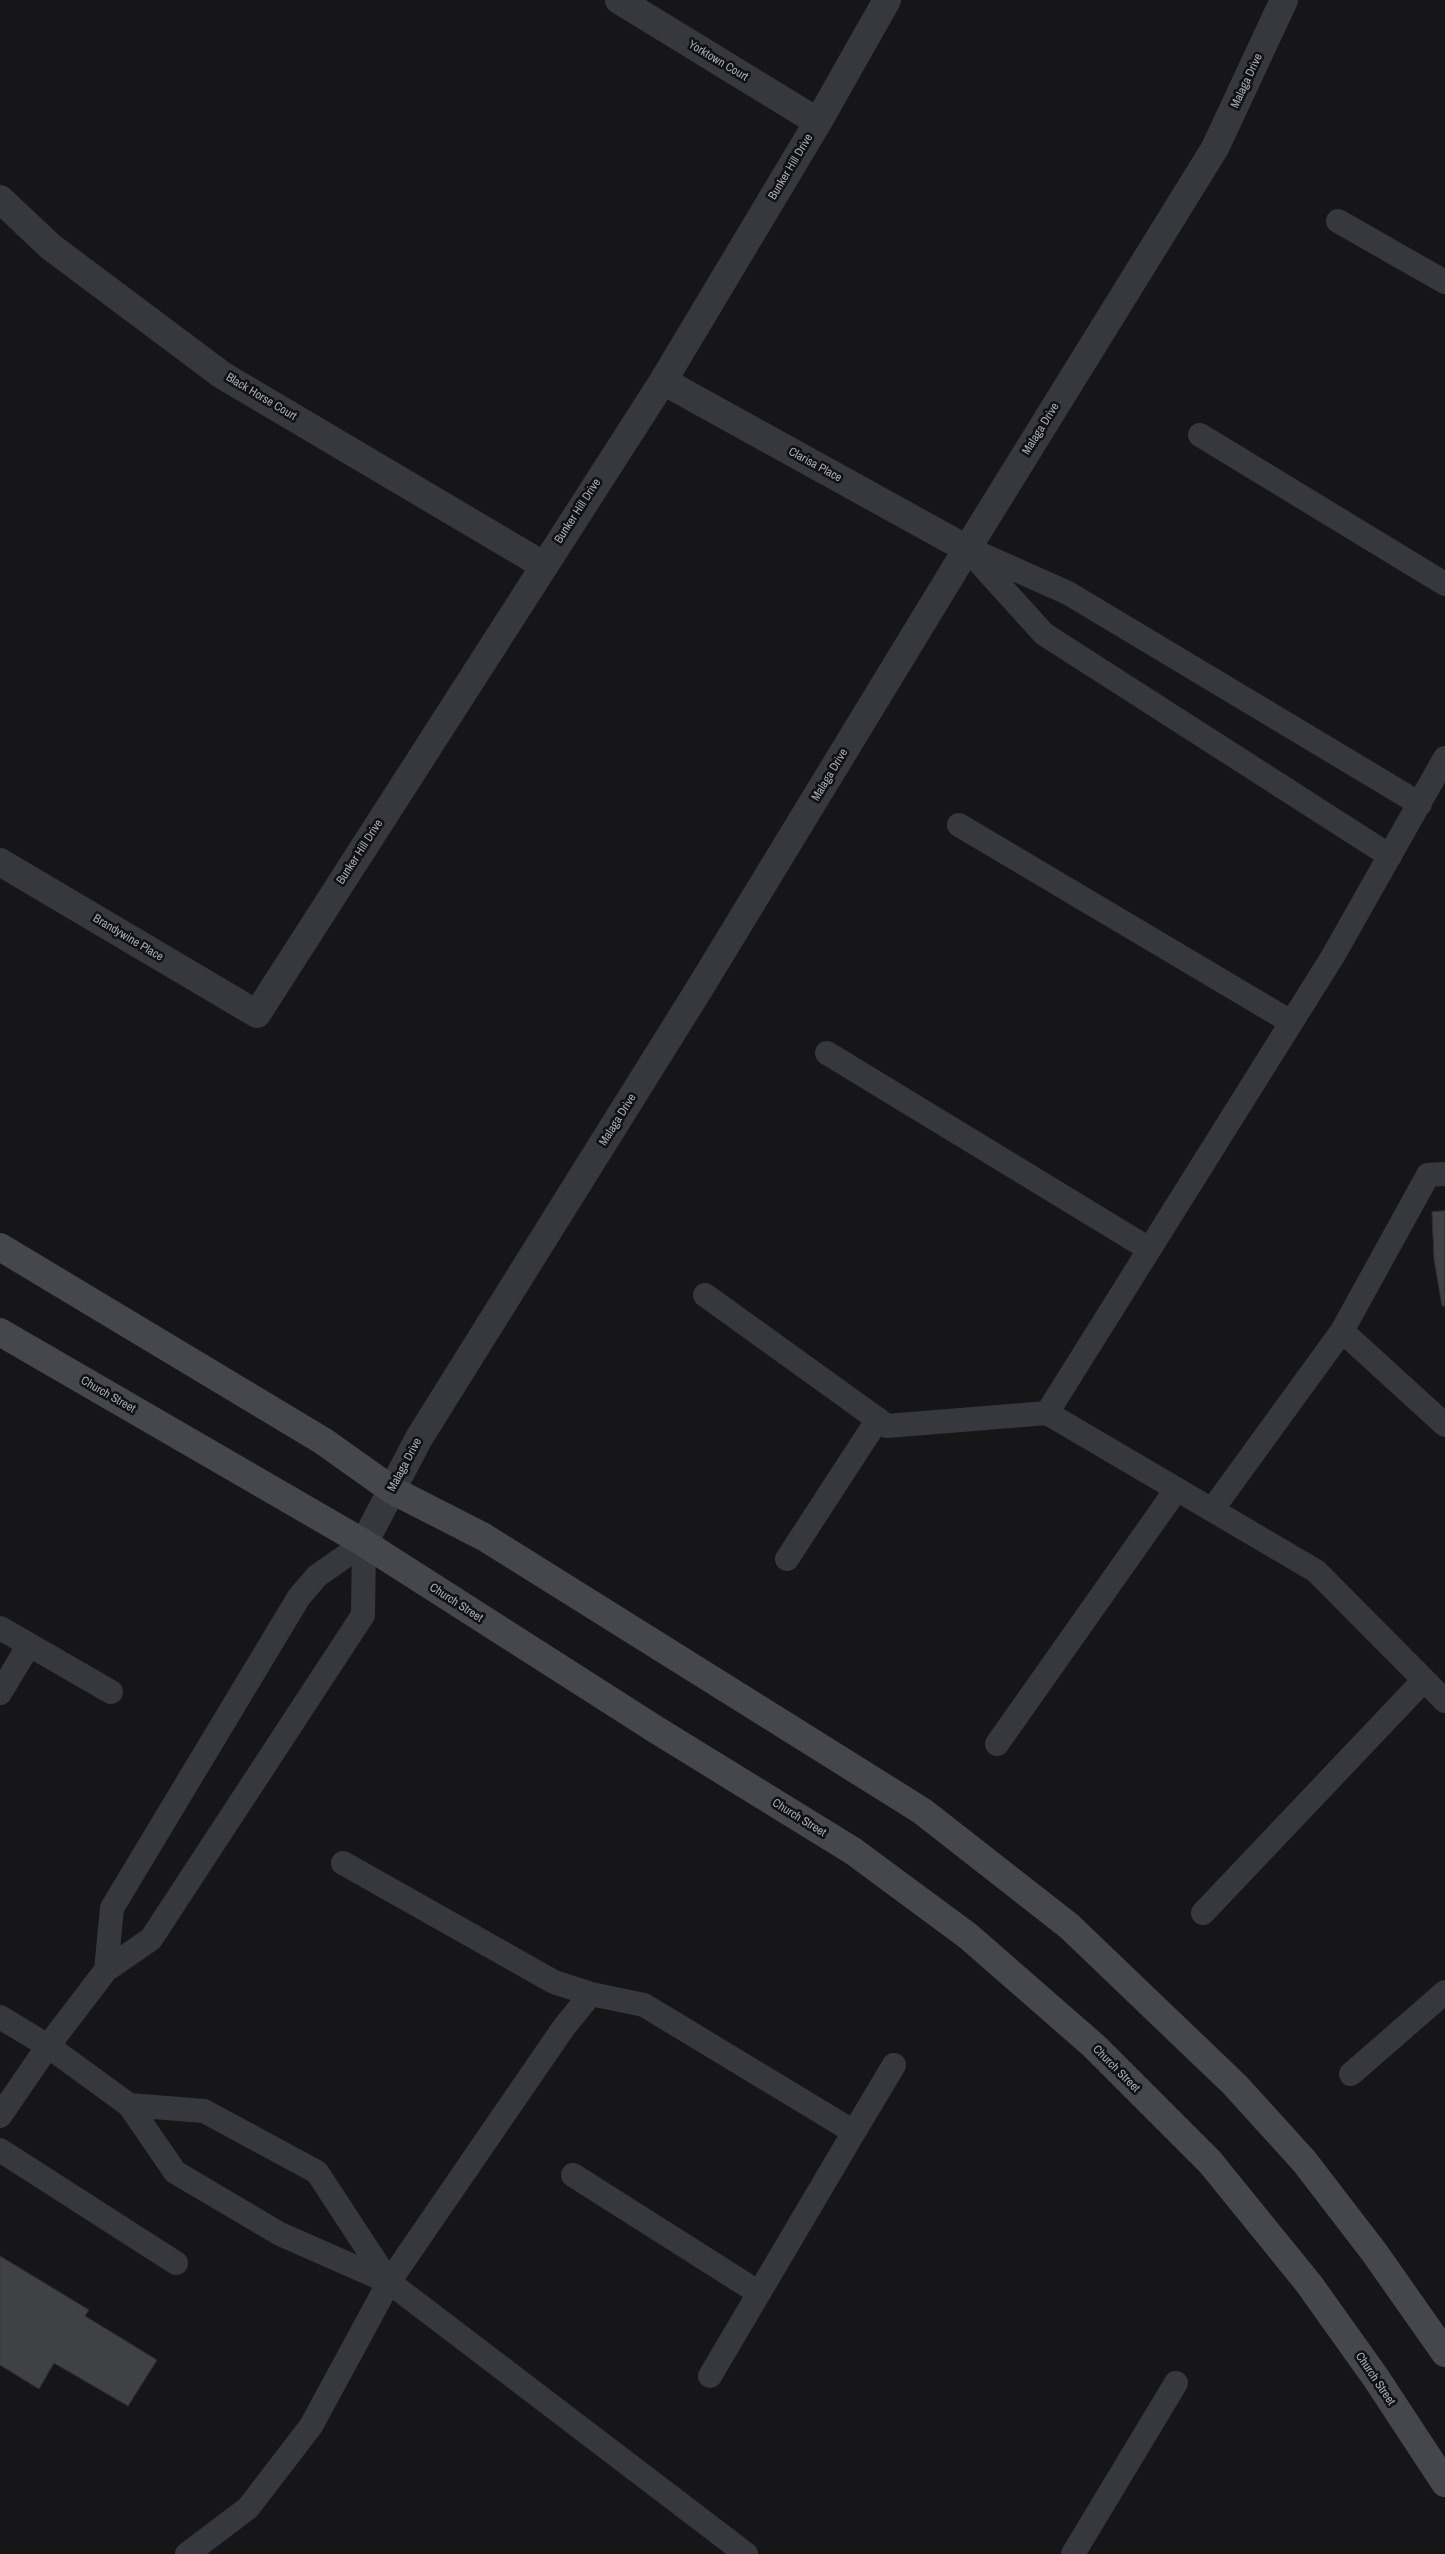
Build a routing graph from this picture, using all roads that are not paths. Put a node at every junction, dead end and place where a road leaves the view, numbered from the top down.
1 (619, 0) edge
2 (886, 0) edge
3 (1284, 0) edge
4 (818, 122) junction
5 (0, 199) edge
6 (1338, 221) dead end
7 (1445, 282) edge
8 (663, 381) junction
9 (1200, 435) dead end
10 (967, 549) junction
11 (543, 565) junction
12 (1445, 584) edge
13 (1445, 758) edge
14 (1420, 804) junction
15 (959, 825) dead end
16 (1390, 856) junction
17 (0, 862) edge
18 (257, 1014) joint
19 (1291, 1022) junction
20 (828, 1053) dead end
21 (1445, 1174) edge
22 (0, 1247) edge
23 (1149, 1249) junction
24 (705, 1295) dead end
25 (1342, 1331) junction
26 (0, 1332) edge
27 (1046, 1413) junction
28 (878, 1419) junction
29 (1445, 1425) edge
30 (392, 1490) junction
31 (1176, 1490) junction
32 (1212, 1510) junction
33 (364, 1543) junction
34 (787, 1559) dead end
35 (0, 1628) edge
36 (29, 1645) junction
37 (1424, 1680) junction
38 (112, 1692) dead end
39 (0, 1693) edge
40 (1445, 1702) edge
41 (997, 1744) dead end
42 (343, 1863) dead end
43 (1203, 1913) dead end
44 (106, 1970) junction
45 (1445, 1992) edge
46 (591, 1994) junction
47 (0, 2017) edge
48 (48, 2046) junction
49 (894, 2065) dead end
50 (1351, 2074) dead end
51 (129, 2105) junction
52 (0, 2116) edge
53 (854, 2132) junction
54 (0, 2150) edge
55 (573, 2175) dead end
56 (176, 2263) dead end
57 (389, 2282) junction
58 (759, 2293) junction
59 (1445, 2353) edge
60 (710, 2376) dead end
61 (1176, 2383) dead end
62 (1445, 2483) edge
63 (721, 2546) edge
64 (187, 2554) edge
65 (746, 2554) edge
66 (1073, 2554) edge

1 - 4 street, Yorktown Court
2 - 4 street, Bunker Hill Drive
3 - 10 street, Malaga Drive
4 - 8 street, Bunker Hill Drive
5 - 11 street, Black Horse Court
6 - 7 lane
8 - 10 street, Clarisa Place
8 - 11 street, Bunker Hill Drive
9 - 12 lane
10 - 14 lane
10 - 16 lane
10 - 30 street, Malaga Drive
11 - 18 street, Bunker Hill Drive
13 - 14 lane
14 - 16 lane
15 - 19 lane
16 - 19 lane
17 - 18 street, Brandywine Place
19 - 23 lane
20 - 23 lane
21 - 25 lane
22 - 30 main road
23 - 27 lane
24 - 28 lane
25 - 29 lane
25 - 32 lane
26 - 33 main road, Church Street
27 - 28 lane
27 - 31 lane
28 - 34 lane
30 - 33 street, Malaga Drive
30 - 59 main road
31 - 32 lane
31 - 41 lane
32 - 37 lane
33 - 44 lane
33 - 44 lane
33 - 62 main road, Church Street
35 - 36 lane
36 - 38 lane
36 - 39 lane
37 - 40 lane
37 - 43 lane
42 - 46 lane
44 - 48 lane
45 - 50 lane
46 - 53 lane
46 - 57 lane
47 - 48 lane
48 - 51 lane
48 - 52 lane
49 - 53 lane
51 - 57 lane
51 - 57 lane
53 - 58 lane
54 - 56 lane
55 - 58 lane
57 - 63 lane
57 - 64 lane
58 - 60 lane
61 - 66 lane
63 - 65 lane

